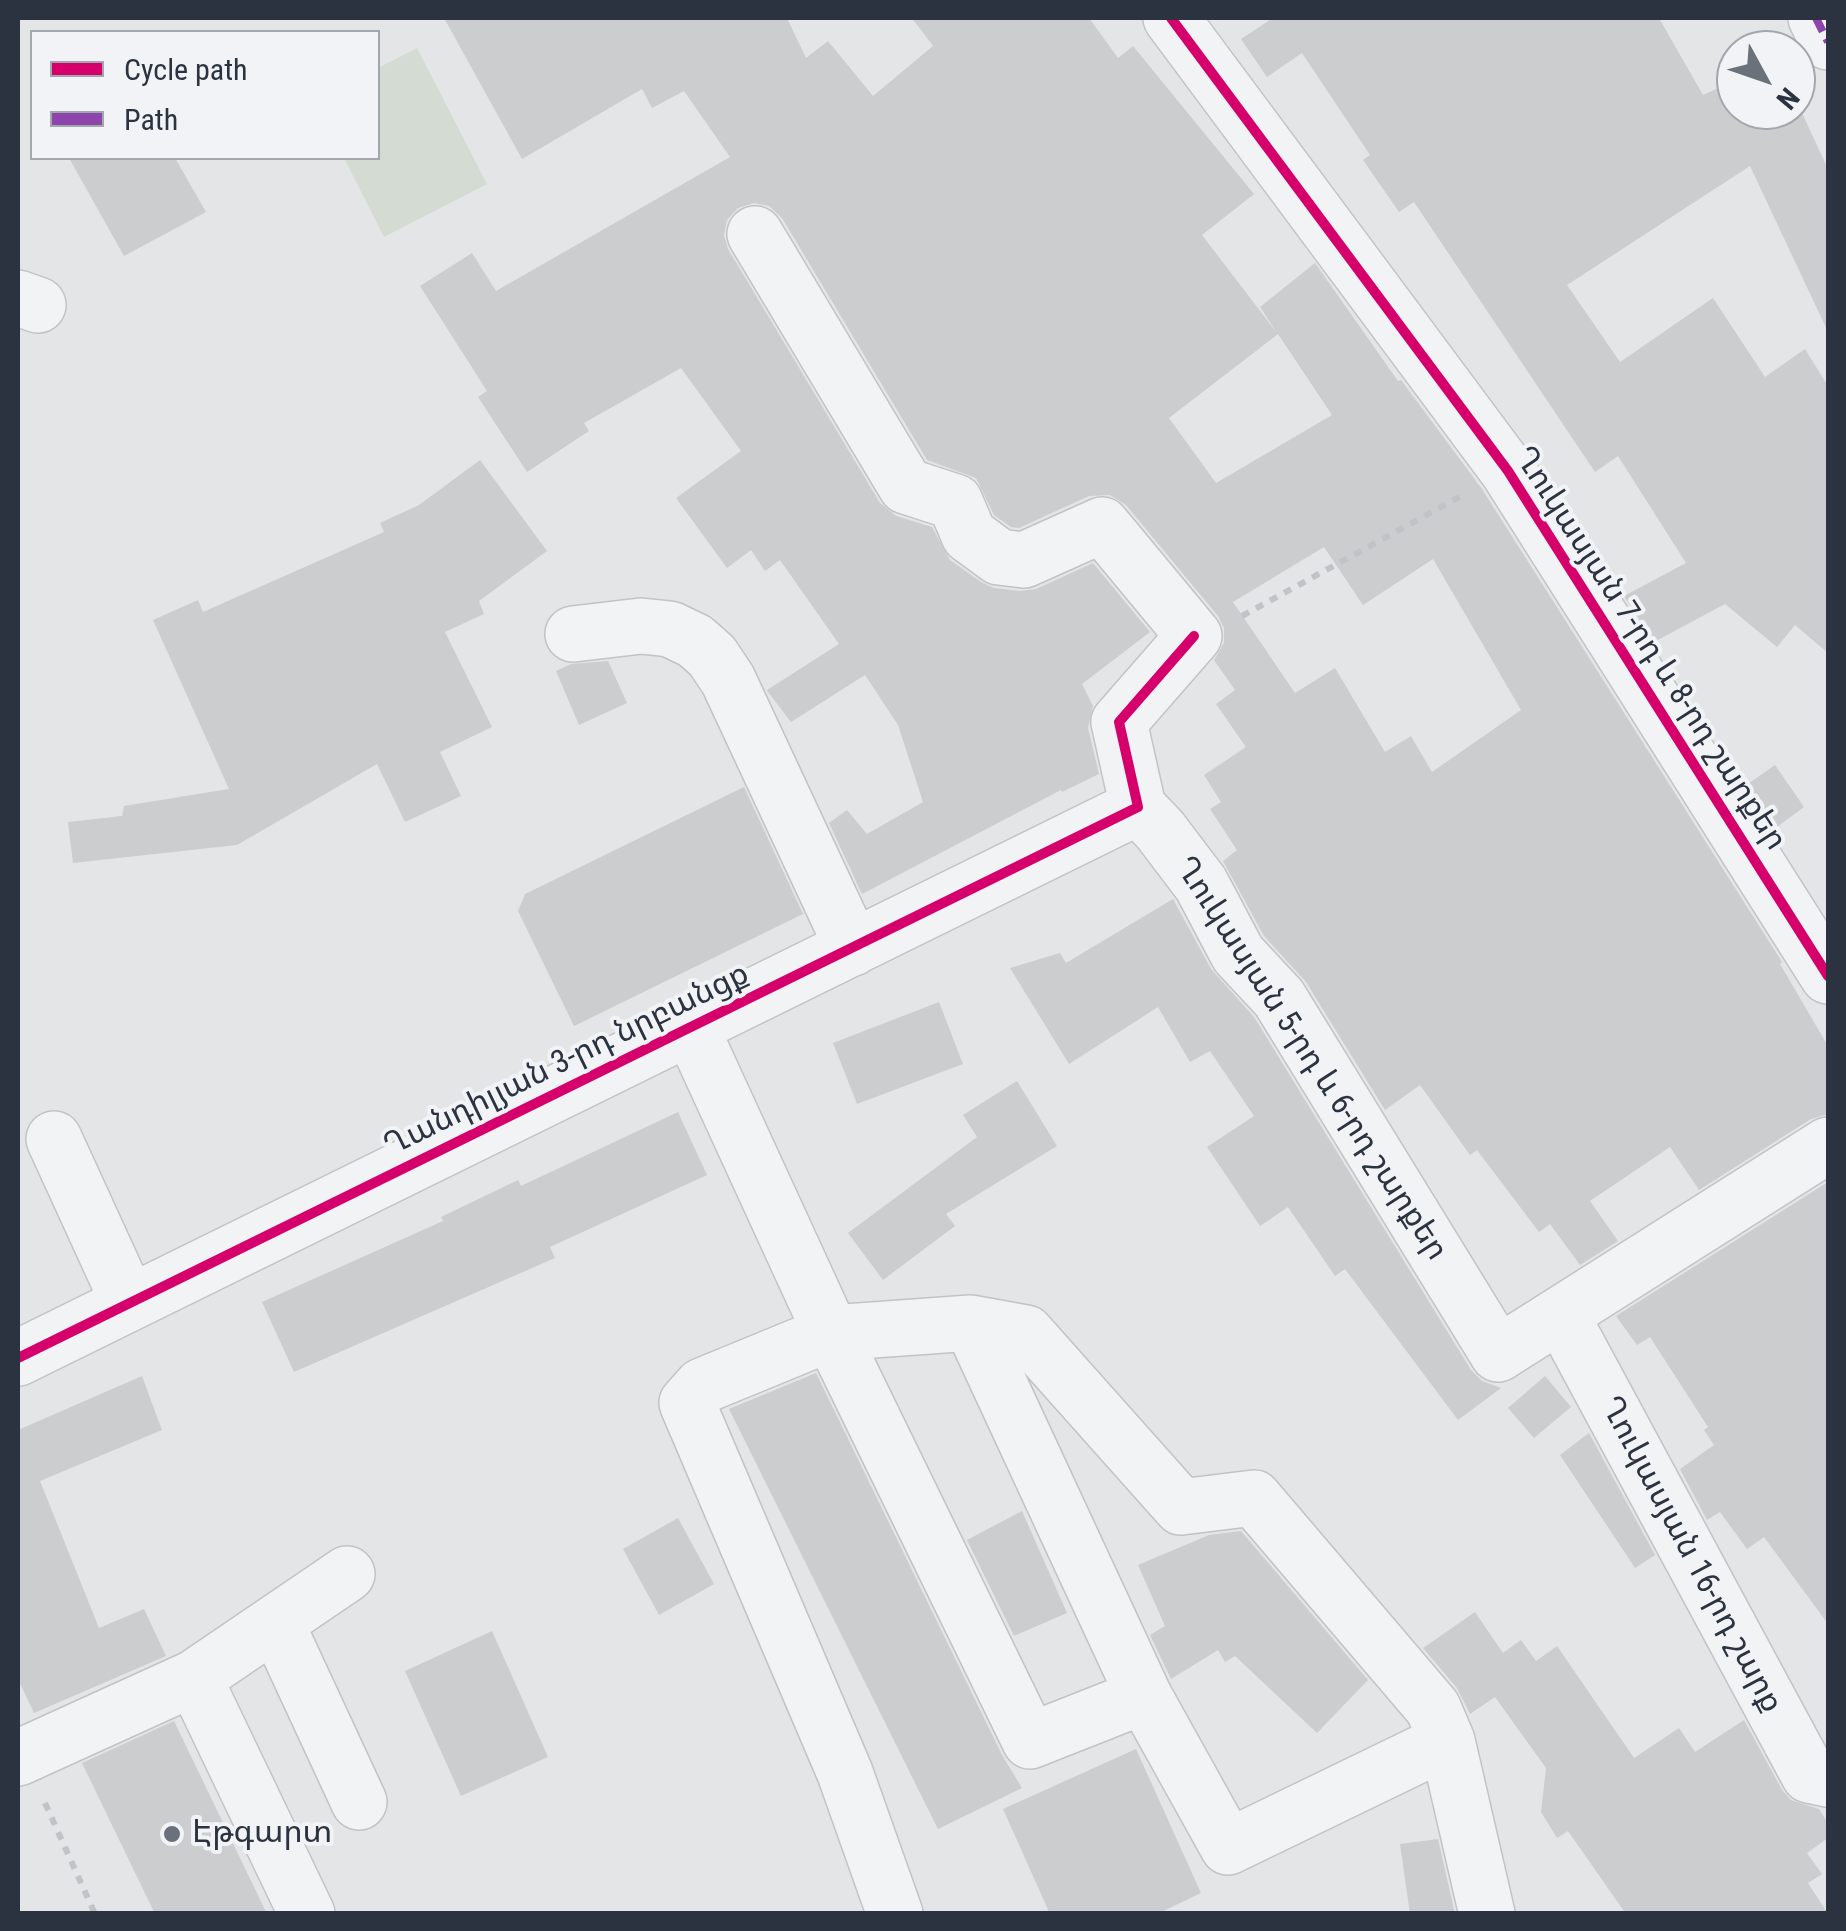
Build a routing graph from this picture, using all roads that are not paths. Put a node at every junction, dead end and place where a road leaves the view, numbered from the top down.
1 (1171, 18) edge
2 (1816, 18) edge
3 (1828, 42) edge
4 (754, 234) dead end
5 (573, 634) dead end
6 (1138, 807) junction
7 (852, 948) junction
8 (1828, 976) edge
9 (691, 1028) junction
10 (54, 1139) dead end
11 (1828, 1145) edge
12 (129, 1303) junction
13 (1562, 1317) junction
14 (971, 1322) junction
15 (831, 1333) junction
16 (18, 1358) edge
17 (347, 1574) dead end
18 (276, 1623) junction
19 (194, 1678) junction
20 (1144, 1696) junction
21 (1447, 1741) junction
22 (20, 1756) edge
23 (1828, 1779) edge
24 (359, 1802) dead end
25 (308, 1914) edge
26 (894, 1914) edge
27 (1486, 1914) edge

1 - 8 street, Ղուկասյան 7-րդ և 8-րդ շարքեր
2 - 3 street
4 - 6 street, Ղուկասյան 5-րդ և 6-րդ շարքեր
5 - 7 street
6 - 7 street, Ղանդիլյան 3-րդ նրբանցք
6 - 13 street, Ղուկասյան 5-րդ և 6-րդ շարքեր
7 - 9 street, Ղանդիլյան 3-րդ նրբանցք
9 - 12 street, Ղանդիլյան 3-րդ նրբանցք
9 - 15 street
10 - 12 street
11 - 13 street, Ղուկասյան 5-րդ և 6-րդ շարքեր
12 - 16 street, Ղանդիլյան 3-րդ նրբանցք
13 - 23 street, Ղուկասյան 16-րդ շարք
14 - 15 street
14 - 20 street
14 - 21 street
15 - 20 street
15 - 26 street
17 - 18 street
18 - 19 street
18 - 24 street
19 - 22 street
19 - 25 street
20 - 21 street
21 - 27 street

